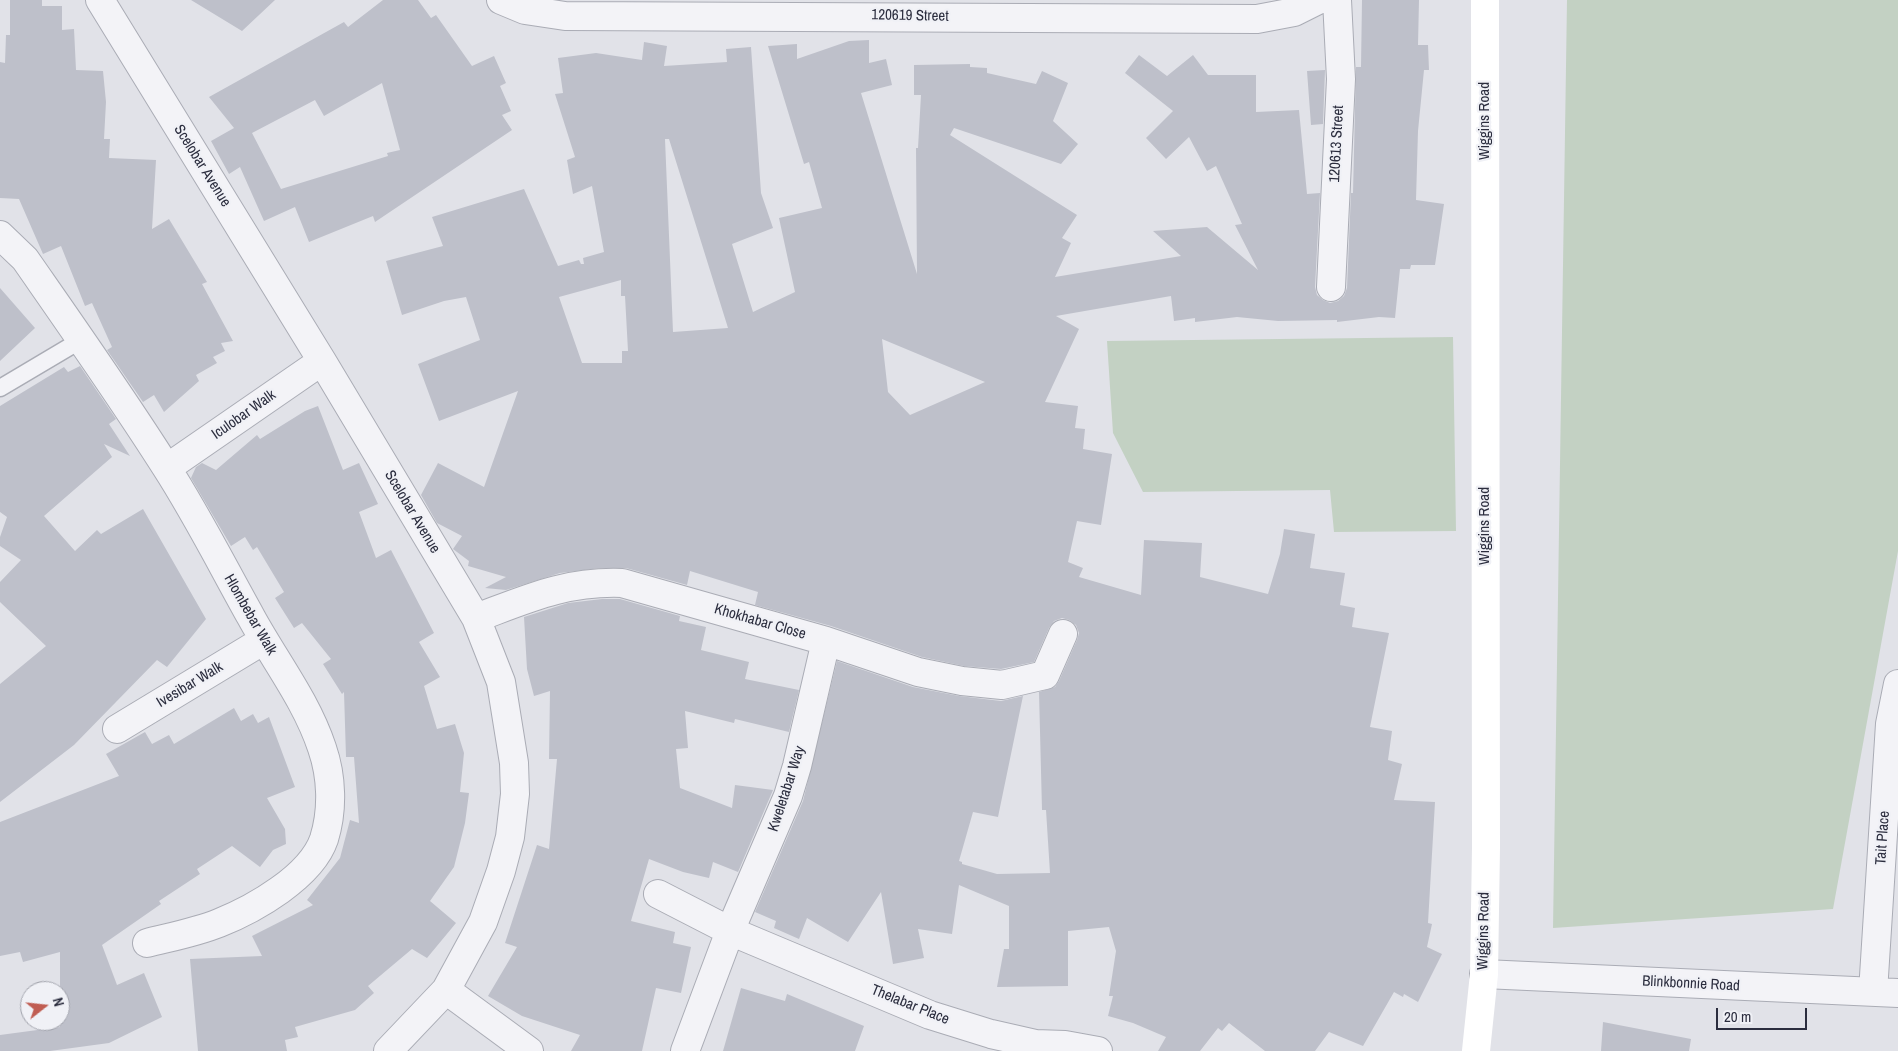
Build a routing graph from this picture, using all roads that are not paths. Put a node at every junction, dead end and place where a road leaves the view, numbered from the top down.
1 (100, 0) edge
2 (500, 0) edge
3 (1318, 0) edge
4 (1337, 0) edge
5 (1484, 0) edge
6 (0, 235) edge
7 (1331, 287) dead end
8 (81, 340) junction
9 (322, 361) junction
10 (0, 388) edge
11 (167, 468) junction
12 (476, 618) junction
13 (1063, 634) dead end
14 (264, 640) junction
15 (826, 641) junction
16 (1898, 684) edge
17 (117, 729) dead end
18 (658, 894) dead end
19 (730, 931) junction
20 (147, 943) dead end
21 (1484, 974) junction
22 (446, 990) junction
23 (1886, 992) edge
24 (388, 1051) edge
25 (529, 1051) edge
26 (685, 1051) edge
27 (1098, 1051) edge
28 (1476, 1051) edge

1 - 9 street, Scelobar Avenue
2 - 3 street, 120619 Street
4 - 7 street, 120613 Street
5 - 21 street, Wiggins Road
6 - 8 street, Hlombebar Walk
8 - 10 lane
8 - 11 street, Hlombebar Walk
9 - 11 street, Iculobar Walk
9 - 12 street, Scelobar Avenue
11 - 14 street, Hlombebar Walk
12 - 15 street, Khokhabar Close
12 - 22 street, Scelobar Avenue
13 - 15 street, Khokhabar Close
14 - 17 street, Ivesibar Walk
14 - 20 street, Hlombebar Walk
15 - 19 street, Kweletabar Way
16 - 23 street, Tait Place
18 - 19 street, Thelabar Place
19 - 26 street
19 - 27 street, Thelabar Place
21 - 23 street, Blinkbonnie Road
21 - 28 street, Wiggins Road
22 - 24 street, Scelobar Avenue
22 - 25 street

